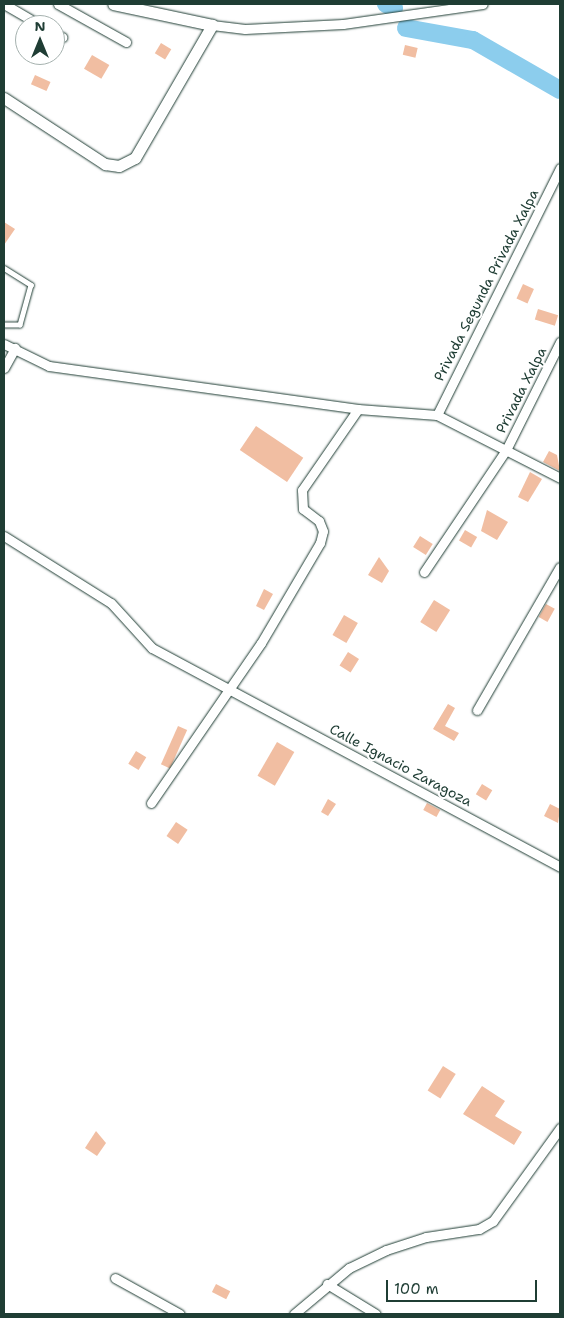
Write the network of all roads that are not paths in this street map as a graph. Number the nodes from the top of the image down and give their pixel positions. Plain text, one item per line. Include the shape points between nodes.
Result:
1 (4, 4) edge
2 (58, 4) edge
3 (113, 4) edge
4 (483, 4) edge
5 (23, 15) edge
6 (212, 25) junction
7 (126, 42) dead end
8 (4, 98) edge
9 (560, 168) edge
10 (4, 268) edge
11 (4, 325) edge
12 (560, 342) edge
13 (4, 344) edge
14 (15, 348) junction
15 (4, 368) edge
16 (358, 409) junction
17 (437, 415) junction
18 (506, 450) junction
19 (560, 478) edge
20 (4, 536) edge
21 (560, 567) edge
22 (424, 572) dead end
23 (228, 687) junction
24 (477, 710) dead end
25 (150, 802) dead end
26 (560, 867) edge
27 (560, 1128) edge
28 (115, 1278) dead end
29 (328, 1284) junction
30 (180, 1314) edge
31 (294, 1314) edge
32 (376, 1314) edge

1 - 5 street
2 - 7 street
3 - 6 street
4 - 6 street via 343,24 245,29
6 - 8 street via 143,147 119,166 105,164
9 - 17 street, Privada Segunda Privada Xalpa
10 - 11 lane via 31,286 20,325
12 - 18 street, Privada Xalpa
13 - 14 street
14 - 15 street
14 - 16 street via 49,366
16 - 17 street
16 - 23 street via 302,490 303,509 319,521 323,532 320,543 261,643
17 - 18 street
18 - 19 street
18 - 22 street, Privada Xalpa
20 - 23 street, Calle Ignacio Zaragoza via 111,603 152,648
21 - 24 street
23 - 25 street
23 - 26 street, Calle Ignacio Zaragoza
27 - 29 street via 493,1221 479,1229 434,1236 386,1250
28 - 30 street
29 - 31 street
29 - 32 street

